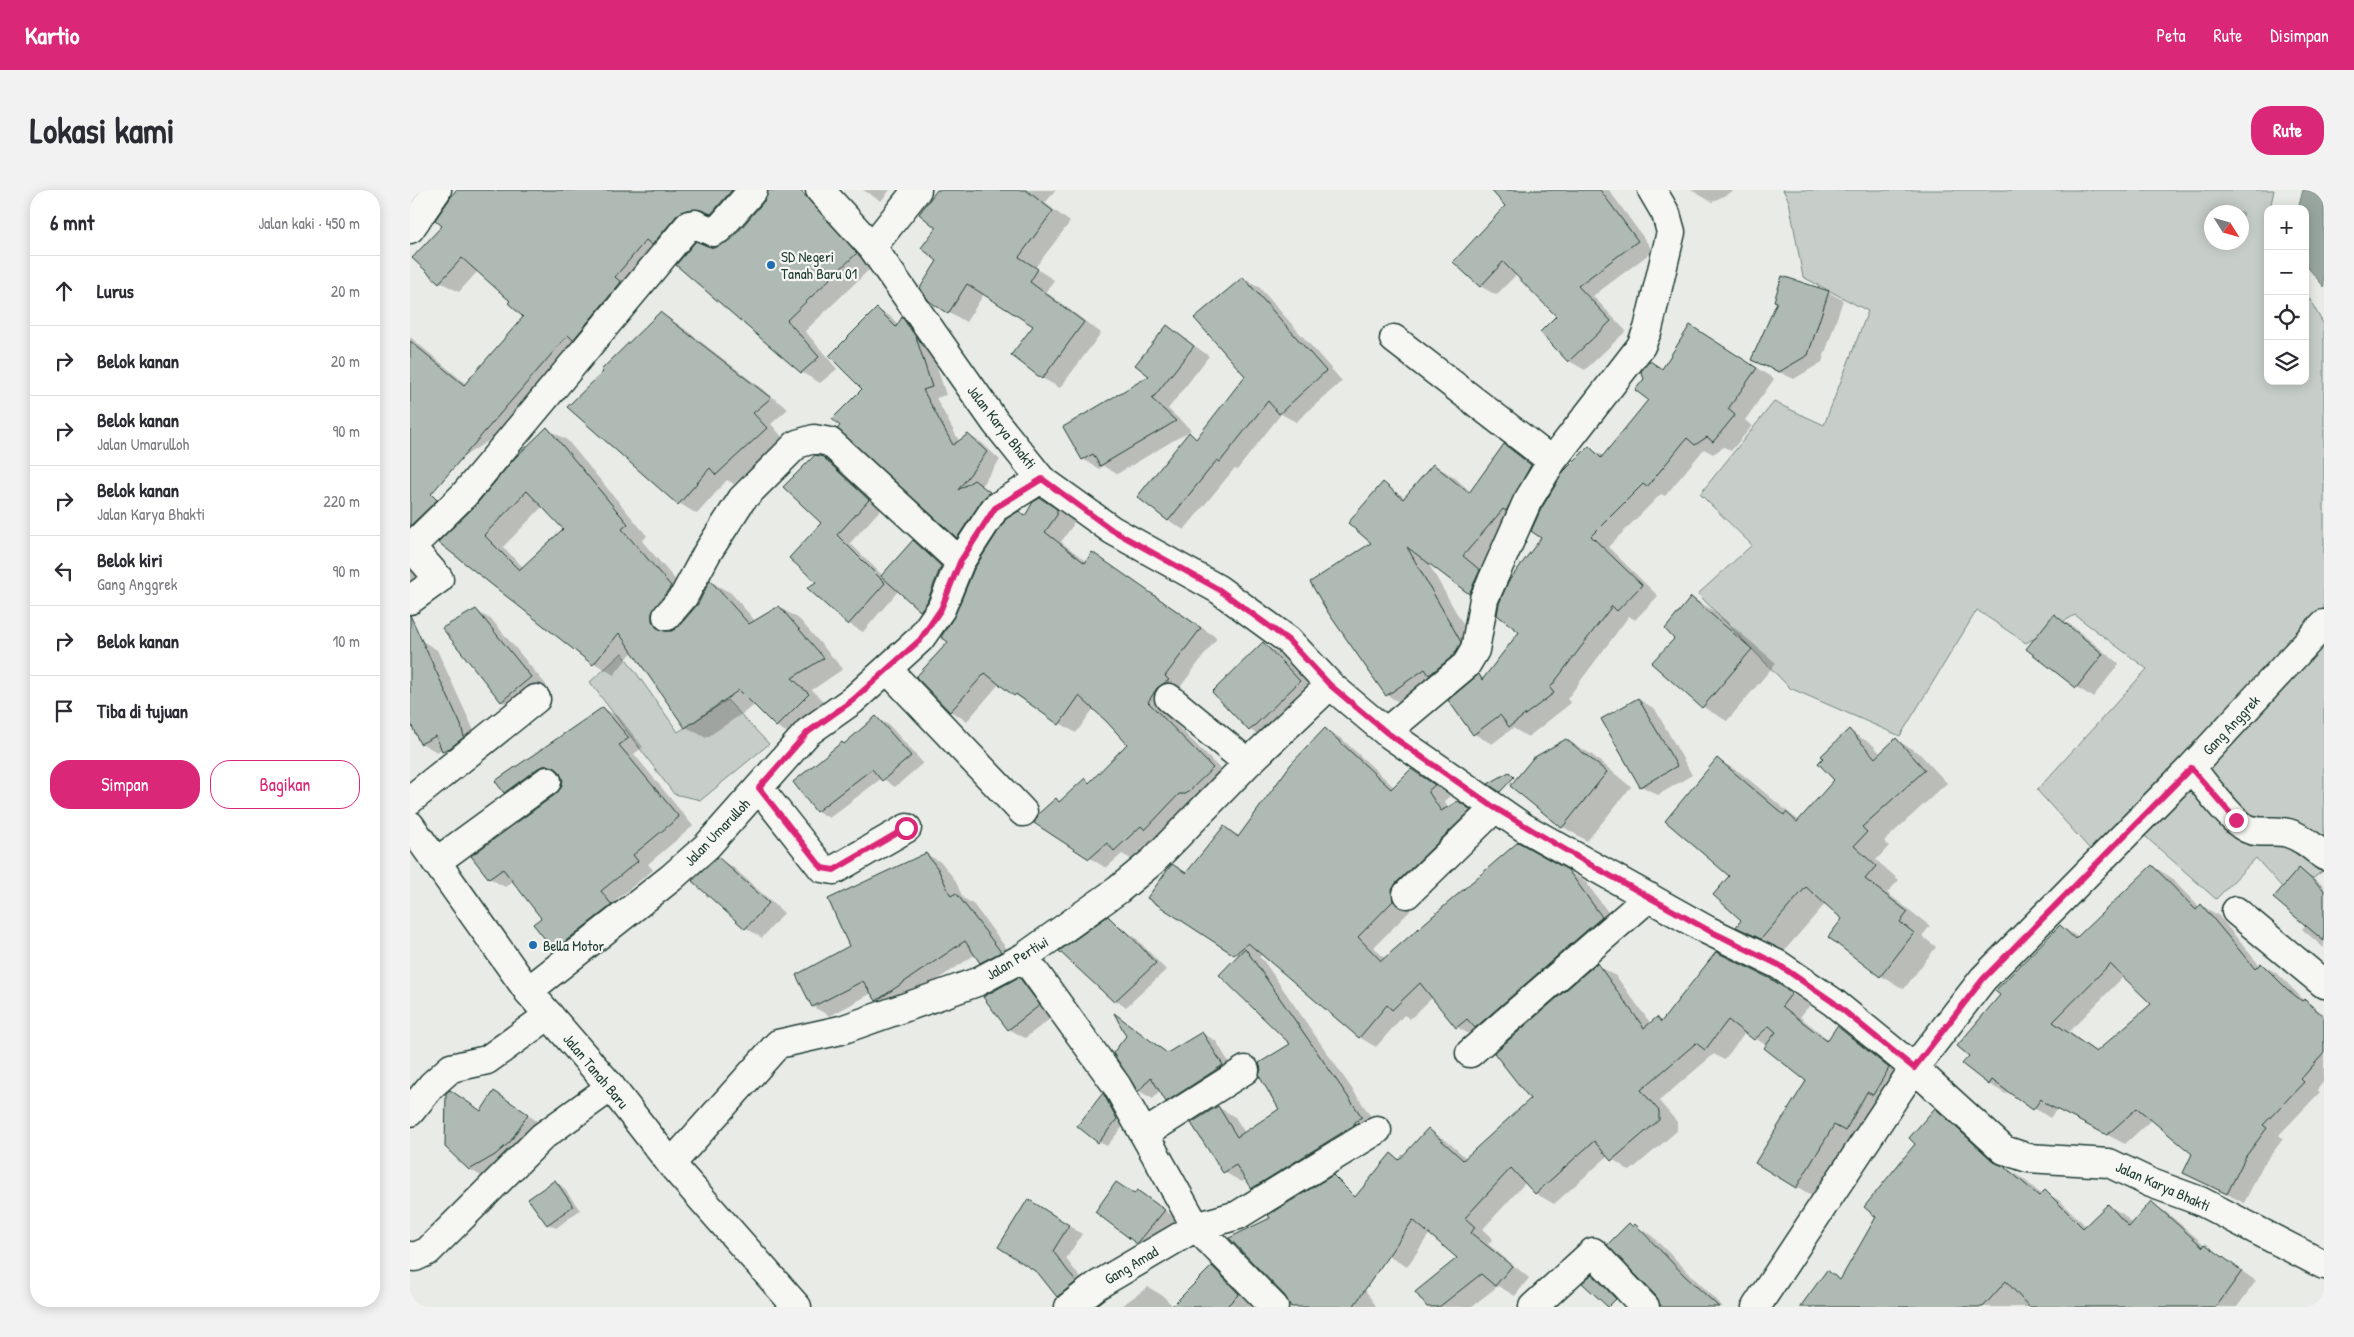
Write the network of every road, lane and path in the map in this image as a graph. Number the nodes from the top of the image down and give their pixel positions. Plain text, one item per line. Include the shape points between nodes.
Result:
1 (437, 190) edge
2 (753, 190) edge
3 (820, 190) edge
4 (917, 190) edge
5 (1652, 190) edge
6 (410, 229) edge
7 (872, 247) junction
8 (1394, 339) dead end
9 (1552, 461) junction
10 (1042, 479) junction
11 (960, 562) junction
12 (410, 600) edge
13 (667, 616) dead end
14 (2324, 624) edge
15 (888, 670) junction
16 (1330, 685) junction
17 (1169, 698) dead end
18 (536, 700) dead end
19 (1386, 732) junction
20 (1248, 763) junction
21 (2191, 768) junction
22 (547, 781) dead end
23 (759, 788) junction
24 (410, 800) edge
25 (1495, 808) junction
26 (1023, 812) dead end
27 (410, 825) edge
28 (906, 828) dead end
29 (2324, 856) edge
30 (436, 862) junction
31 (1407, 894) dead end
32 (1649, 898) junction
33 (2236, 911) dead end
34 (1024, 957) junction
35 (2324, 984) edge
36 (528, 991) junction
37 (541, 1021) junction
38 (1470, 1053) dead end
39 (1914, 1068) junction
40 (1245, 1070) dead end
41 (600, 1095) junction
42 (410, 1112) edge
43 (1377, 1130) dead end
44 (1144, 1134) junction
45 (671, 1164) junction
46 (1196, 1227) junction
47 (410, 1256) edge
48 (2324, 1266) edge
49 (797, 1307) edge
50 (1069, 1307) edge
51 (1274, 1307) edge
52 (1533, 1307) edge
53 (1645, 1307) edge
54 (1756, 1307) edge

1 - 6 street
2 - 12 street via 719,229 713,232 690,225 464,496 411,547 439,579
3 - 7 street, Jalan Karya Bhakti
4 - 7 street
5 - 9 street via 1666,214 1671,232 1648,329 1641,346
7 - 10 street, Jalan Karya Bhakti via 991,416
8 - 9 street
9 - 19 street via 1527,502 1484,599 1475,650 1466,665
10 - 11 street, Jalan Umarulloh via 995,508
10 - 16 street, Jalan Karya Bhakti via 1112,530 1218,589 1288,640
11 - 13 street via 830,442 814,439 797,444 742,499 706,554 684,596
11 - 15 street, Jalan Umarulloh via 941,609 920,640
14 - 21 street, Gang Anggrek
15 - 23 street, Jalan Umarulloh via 808,732
15 - 26 street
16 - 19 street, Jalan Karya Bhakti
16 - 20 street, Jalan Pertiwi
17 - 20 street
18 - 24 street
19 - 25 street, Jalan Karya Bhakti
20 - 34 street, Jalan Pertiwi via 1153,861
21 - 29 street via 2245,828 2287,832
21 - 39 street, Gang Anggrek via 1983,979
22 - 30 street
23 - 28 street via 822,868 834,870
23 - 36 street, Jalan Umarulloh via 707,846 671,878
25 - 31 street
25 - 32 street, Jalan Karya Bhakti
27 - 30 street, Jalan Tanah Baru
30 - 36 street, Jalan Tanah Baru
32 - 38 street
32 - 39 street, Jalan Karya Bhakti via 1779,965 1833,1002
33 - 35 street
34 - 44 street via 1117,1086
34 - 45 street, Jalan Pertiwi via 977,982 924,1002 841,1030 778,1044
36 - 37 street, Jalan Tanah Baru
37 - 41 street, Jalan Tanah Baru
37 - 42 street via 487,1060 451,1068
39 - 48 street, Jalan Karya Bhakti via 2004,1150 2028,1158 2109,1163 2200,1201
39 - 54 street, Gang Anggrek
40 - 44 street
41 - 45 street, Jalan Tanah Baru
41 - 47 street via 543,1136 428,1251
43 - 46 street, Gang Amad via 1238,1215
44 - 46 street
45 - 49 street, Jalan Tanah Baru
46 - 50 street, Gang Amad via 1096,1286
46 - 51 street
52 - 53 street via 1593,1252

